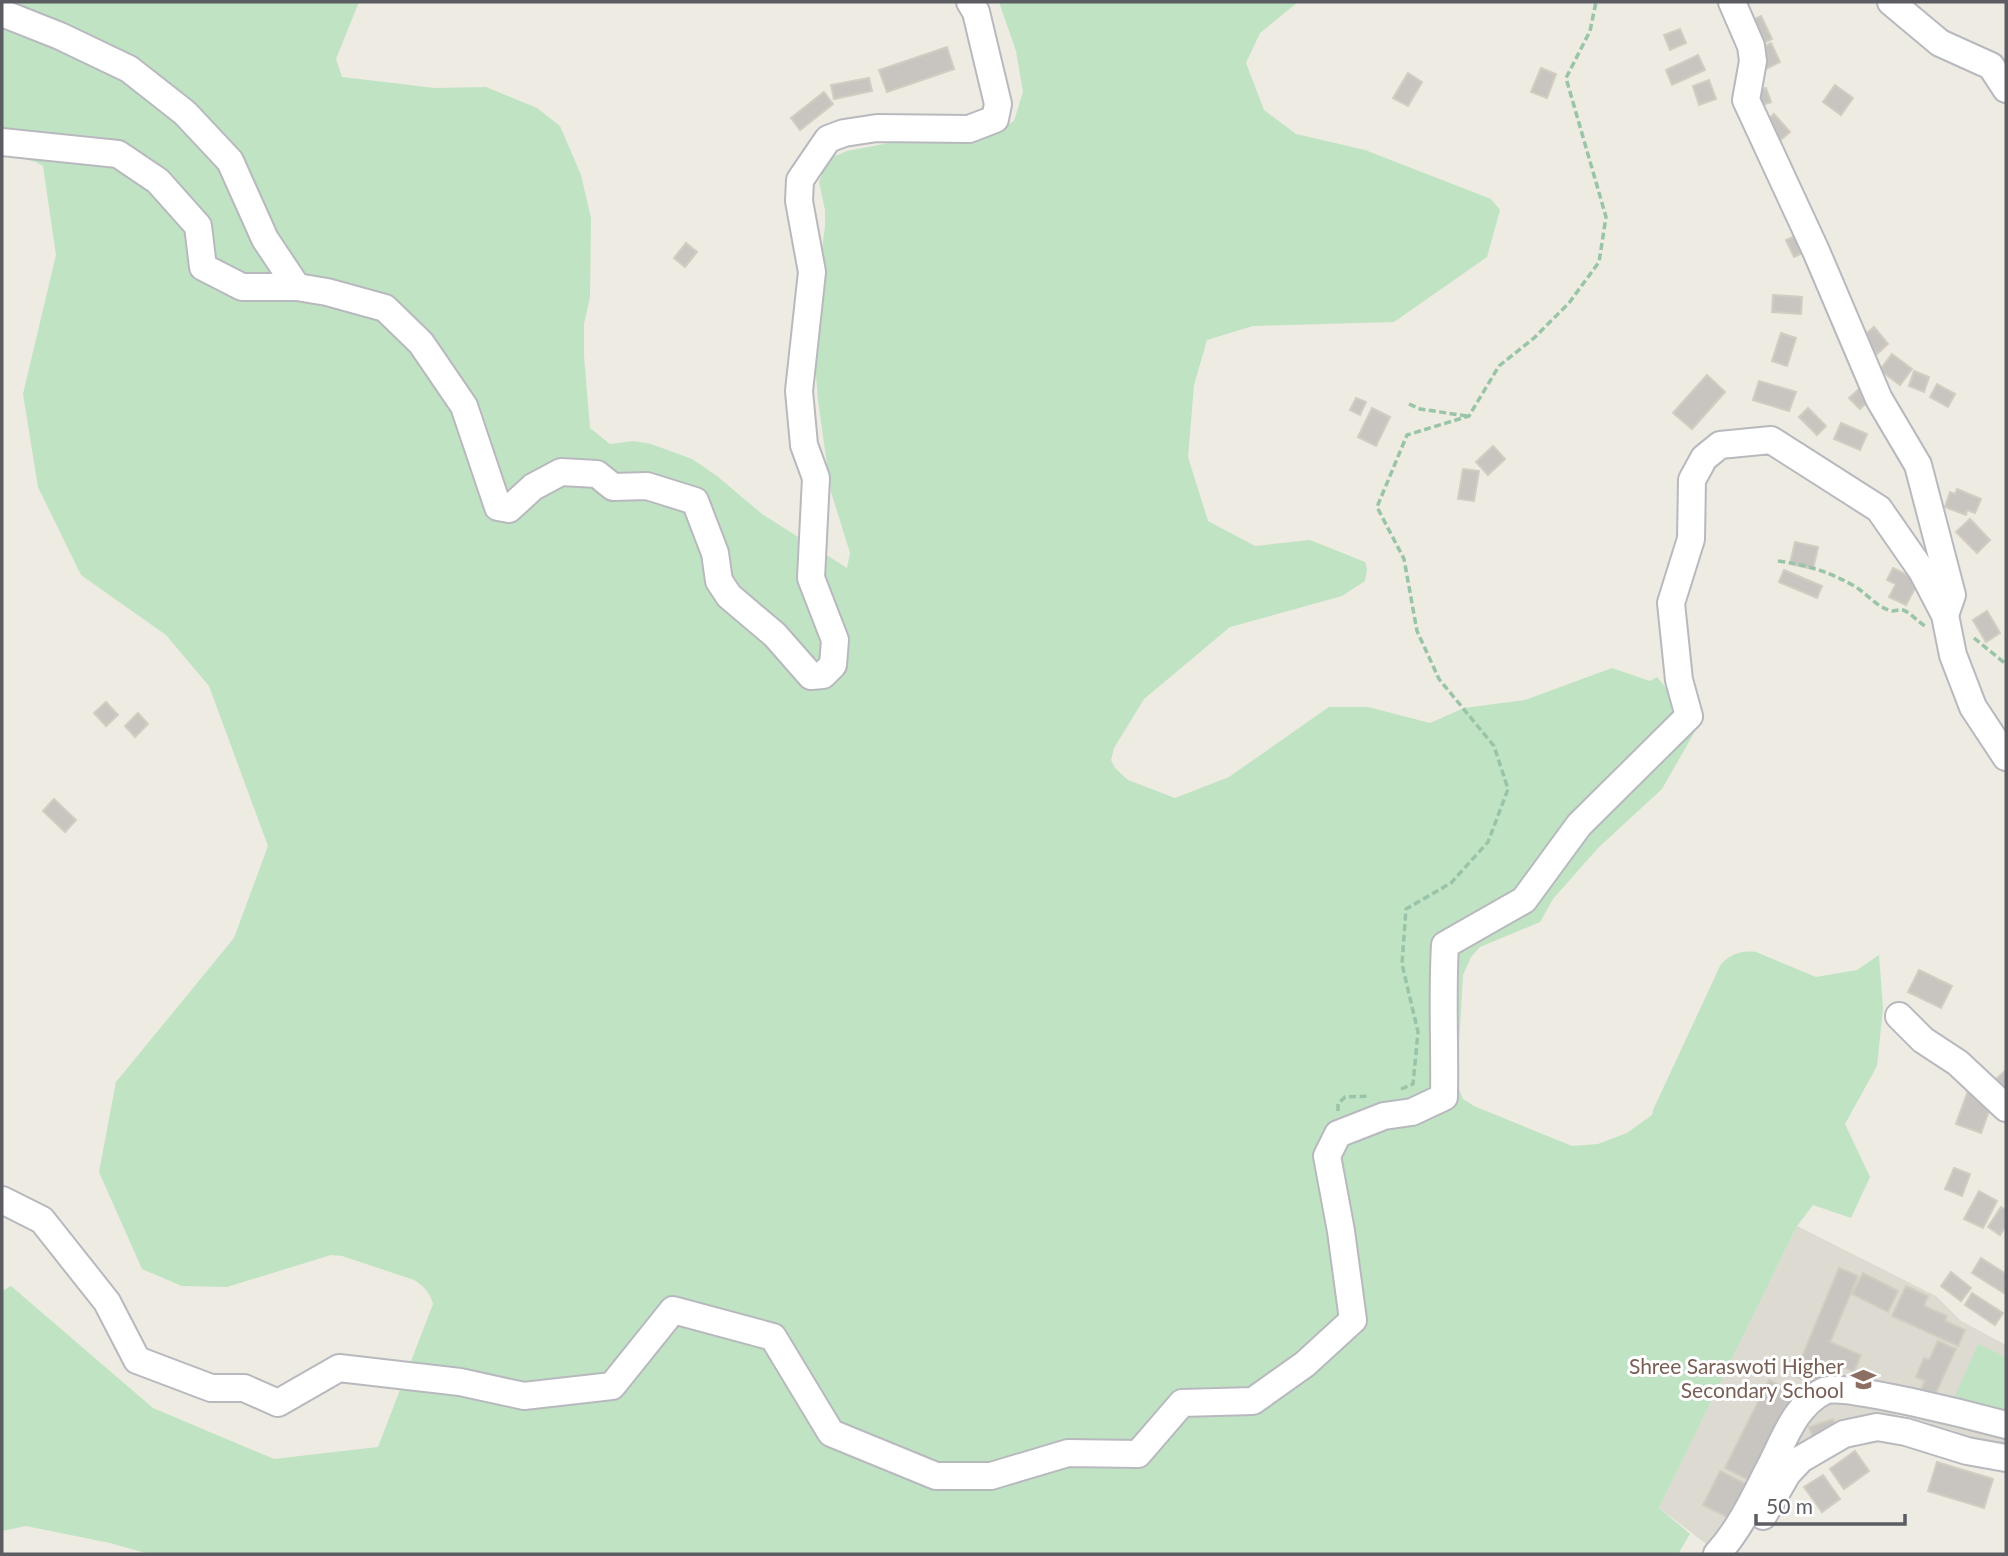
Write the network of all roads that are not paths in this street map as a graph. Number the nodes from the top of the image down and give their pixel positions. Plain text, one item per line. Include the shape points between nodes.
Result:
1 (970, 2) edge
2 (1732, 2) edge
3 (1891, 2) edge
4 (2, 13) edge
5 (2006, 89) edge
6 (2, 142) edge
7 (297, 287) junction
8 (1938, 622) junction
9 (2006, 757) edge
10 (1899, 1016) dead end
11 (2006, 1108) edge
12 (2, 1200) edge
13 (2006, 1426) edge
14 (2006, 1458) edge
15 (1717, 1554) edge
16 (1741, 1554) edge

1 - 7 street via 998,104 995,119 969,129 877,128 844,133 828,139 800,180 799,201 812,272 799,391 804,445 816,478 811,578 835,640 833,664 823,675 811,676 775,635 729,596 719,581 715,553 695,501 647,486 613,487 597,474 561,472 533,487 509,509 498,507 464,405 421,343 385,309
2 - 8 street via 1751,46 1746,100 1879,399 1917,465 1952,595
3 - 5 street via 1940,43 1991,66
4 - 7 street via 129,69 185,113 230,161 265,239
6 - 7 street via 118,154 158,181 198,226 203,267 242,287
8 - 9 street via 1973,707
8 - 12 street via 1922,571 1879,509 1772,440 1720,445 1704,458 1692,480 1691,539 1671,603 1679,680 1689,716 1580,825 1524,900 1445,945 1444,1097 1412,1112 1384,1116 1338,1134 1327,1156 1353,1320 1305,1364 1253,1401 1182,1403 1138,1454 1068,1452 991,1476 936,1476 831,1433 773,1336 673,1310 612,1386 524,1396 460,1382 339,1368 278,1404 244,1388 211,1388 136,1360 107,1303 42,1220
10 - 11 street via 1923,1040 1958,1062
13 - 15 street via 1858,1391 1826,1389 1806,1402 1732,1537
14 - 16 street via 1877,1427 1844,1434 1801,1459 1787,1474

